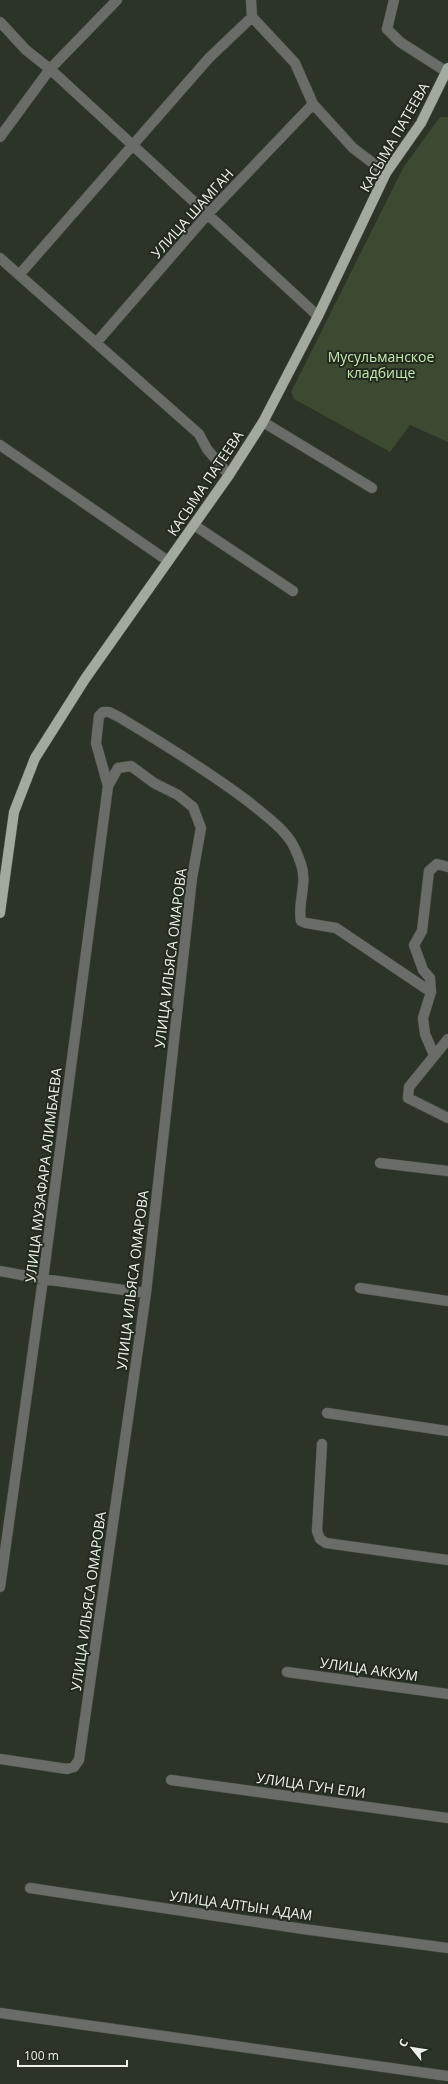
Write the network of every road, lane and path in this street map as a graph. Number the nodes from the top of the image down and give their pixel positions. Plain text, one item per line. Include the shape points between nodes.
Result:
1 (117, 0) edge
2 (251, 0) edge
3 (394, 0) edge
4 (252, 17) junction
5 (0, 22) edge
6 (50, 69) junction
7 (447, 70) edge
8 (313, 104) junction
9 (0, 137) edge
10 (132, 145) junction
11 (386, 173) junction
12 (207, 215) junction
13 (0, 258) edge
14 (18, 275) junction
15 (318, 316) junction
16 (96, 343) junction
17 (264, 422) junction
18 (0, 444) edge
19 (229, 475) junction
20 (372, 488) dead end
21 (194, 525) junction
22 (168, 561) junction
23 (293, 591) dead end
24 (118, 768) joint
25 (108, 786) junction
26 (448, 867) edge
27 (0, 913) edge
28 (431, 992) junction
29 (448, 1039) edge
30 (434, 1055) junction
31 (448, 1118) edge
32 (380, 1163) dead end
33 (448, 1171) edge
34 (0, 1271) edge
35 (43, 1279) junction
36 (360, 1288) dead end
37 (146, 1293) junction
38 (448, 1300) edge
39 (327, 1413) dead end
40 (448, 1431) edge
41 (322, 1444) dead end
42 (448, 1560) edge
43 (0, 1587) edge
44 (287, 1672) dead end
45 (448, 1694) edge
46 (0, 1759) edge
47 (171, 1780) dead end
48 (448, 1818) edge
49 (30, 1888) dead end
50 (448, 1948) edge
51 (0, 2013) edge
52 (448, 2076) edge

1 - 6 street
2 - 4 street
3 - 7 street via 387,29 400,42
4 - 8 street via 295,63
4 - 10 street via 209,58
5 - 6 street via 26,50
6 - 9 street
6 - 10 street
7 - 11 main road, КАСЫМА ПАТЕЕВА via 421,123
8 - 11 street via 353,148
8 - 12 street, УЛИЦА ШАМГАН
10 - 12 street
10 - 14 street
11 - 15 main road, КАСЫМА ПАТЕЕВА
12 - 15 street
12 - 16 street, УЛИЦА ШАМГАН
13 - 14 street
14 - 16 street
15 - 17 main road, КАСЫМА ПАТЕЕВА
16 - 19 street via 199,434 207,449
17 - 19 main road, КАСЫМА ПАТЕЕВА
17 - 20 street
18 - 22 street
19 - 21 main road, КАСЫМА ПАТЕЕВА
21 - 22 main road, КАСЫМА ПАТЕЕВА
21 - 23 street
22 - 27 main road, КАСЫМА ПАТЕЕВА via 85,680 35,758 14,812
24 - 25 street, УЛИЦА МУЗАФАРА АЛИМБАЕВА
24 - 37 street, УЛИЦА ИЛЬЯСА ОМАРОВА via 131,766 154,783 178,795 193,807 201,828 192,878
25 - 28 street via 96,743 99,716 103,712 119,717 186,758 275,823 288,837 302,864 302,921 336,928
25 - 35 street, УЛИЦА МУЗАФАРА АЛИМБАЕВА
26 - 28 street via 437,864 429,871 422,931 414,945 423,970 430,978
28 - 30 street via 423,1018 425,1034
29 - 30 street
30 - 31 street via 409,1087 408,1098
32 - 33 street
34 - 35 street
35 - 37 street
35 - 43 street, УЛИЦА МУЗАФАРА АЛИМБАЕВА
36 - 38 street
37 - 46 street, УЛИЦА ИЛЬЯСА ОМАРОВА via 79,1760 74,1767 67,1769
39 - 40 street
41 - 42 street via 317,1531 320,1538 326,1543
44 - 45 street, УЛИЦА АККУМ
47 - 48 street, УЛИЦА ГУН ЕЛИ
49 - 50 street, УЛИЦА АЛТЫН АДАМ
51 - 52 street

